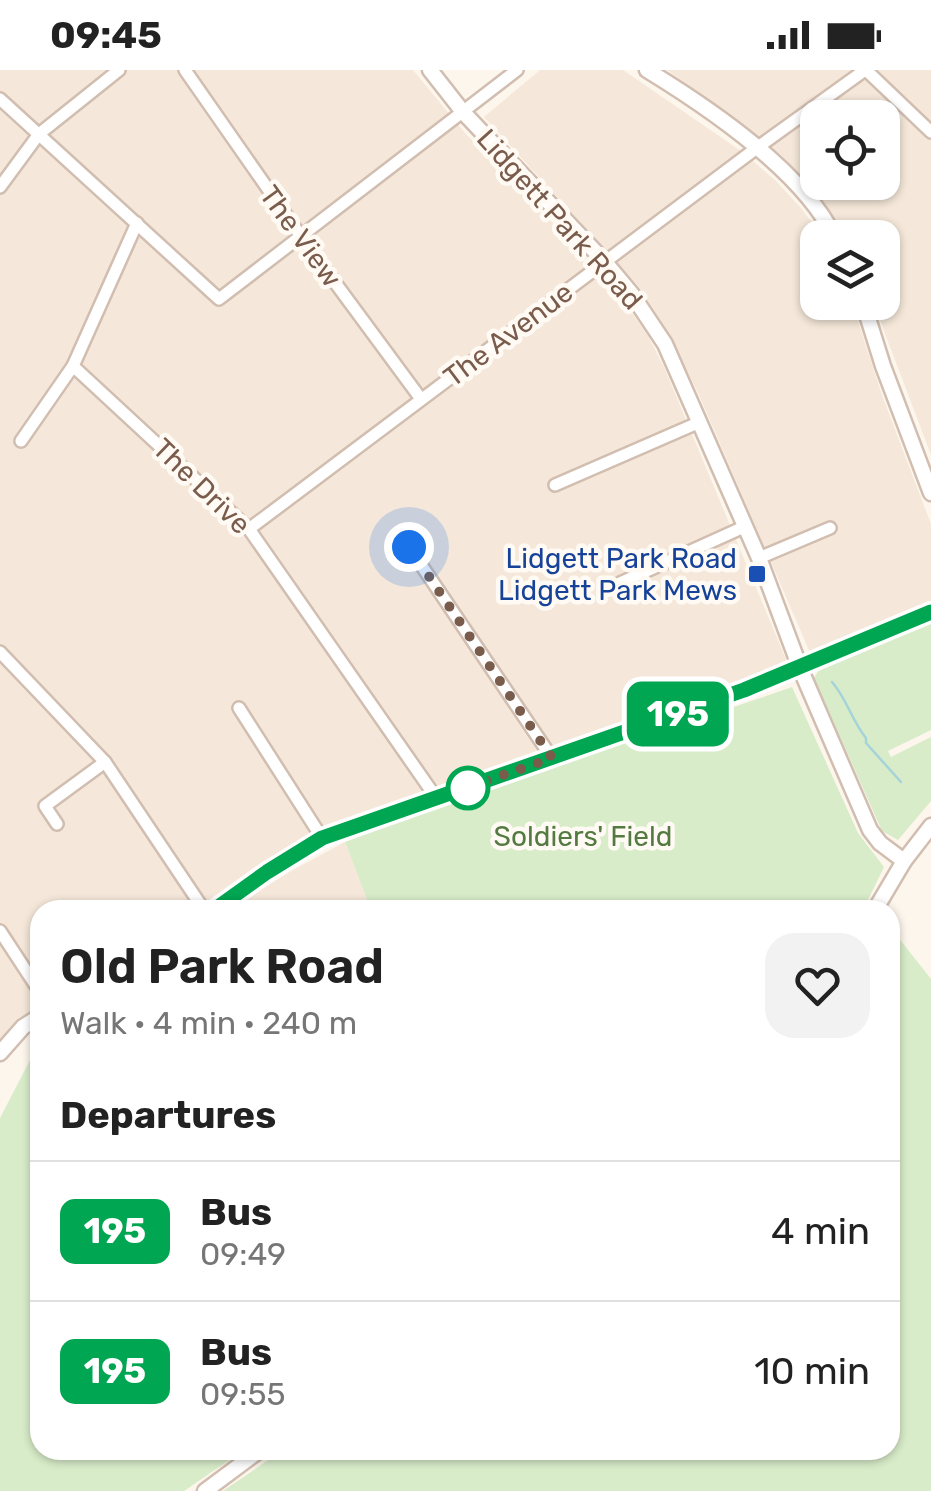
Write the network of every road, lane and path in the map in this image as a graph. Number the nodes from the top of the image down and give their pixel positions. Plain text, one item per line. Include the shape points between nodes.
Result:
1 (119, 70) edge
2 (185, 70) edge
3 (430, 70) edge
4 (516, 70) edge
5 (647, 70) edge
6 (866, 70) edge
7 (0, 99) edge
8 (463, 112) junction
9 (931, 132) edge
10 (39, 134) junction
11 (758, 147) junction
12 (0, 187) edge
13 (823, 220) edge
14 (136, 223) junction
15 (300, 235) junction
16 (604, 262) junction
17 (869, 320) edge
18 (72, 366) junction
19 (421, 400) junction
20 (700, 422) junction
21 (21, 441) dead end
22 (555, 484) dead end
23 (931, 493) edge
24 (746, 526) junction
25 (830, 528) dead end
26 (249, 529) junction
27 (409, 547) dead end
28 (760, 558) junction
29 (620, 583) dead end
30 (931, 612) edge
31 (0, 652) edge
32 (800, 668) junction
33 (238, 708) dead end
34 (552, 758) junction
35 (105, 762) junction
36 (438, 799) junction
37 (56, 824) dead end
38 (931, 826) edge
39 (322, 838) junction
40 (904, 861) junction
41 (197, 900) edge
42 (228, 900) edge
43 (882, 900) edge
44 (0, 931) edge
45 (30, 977) edge
46 (30, 1023) edge
47 (0, 1053) edge
48 (247, 1460) edge
49 (205, 1491) edge

1 - 10 street
2 - 15 street, The View
3 - 8 street, Lidgett Park Road
4 - 8 street
5 - 11 street
6 - 9 street
6 - 11 street, The Avenue
7 - 10 street
8 - 15 street
8 - 16 street, Lidgett Park Road
10 - 12 street
10 - 14 street
11 - 13 street
11 - 16 street, The Avenue
14 - 15 street via 219,299
14 - 18 street
15 - 19 street, The View
16 - 19 street, The Avenue
16 - 20 street, Lidgett Park Road via 659,334
17 - 23 street
18 - 21 street
18 - 26 street, The Drive
19 - 26 street, The Avenue
20 - 22 street
20 - 24 street, Lidgett Park Road
24 - 28 street, Lidgett Park Road
24 - 29 street
25 - 28 street
26 - 36 street, The Drive
27 - 34 street
28 - 32 street, Lidgett Park Road
30 - 32 street
31 - 35 street
32 - 34 street
32 - 40 street, Lidgett Park Road via 870,830
33 - 39 street
34 - 36 street
35 - 37 street via 44,806
35 - 41 street
36 - 39 street
38 - 40 street
39 - 42 street
40 - 43 street
44 - 45 street
46 - 47 street
48 - 49 street

